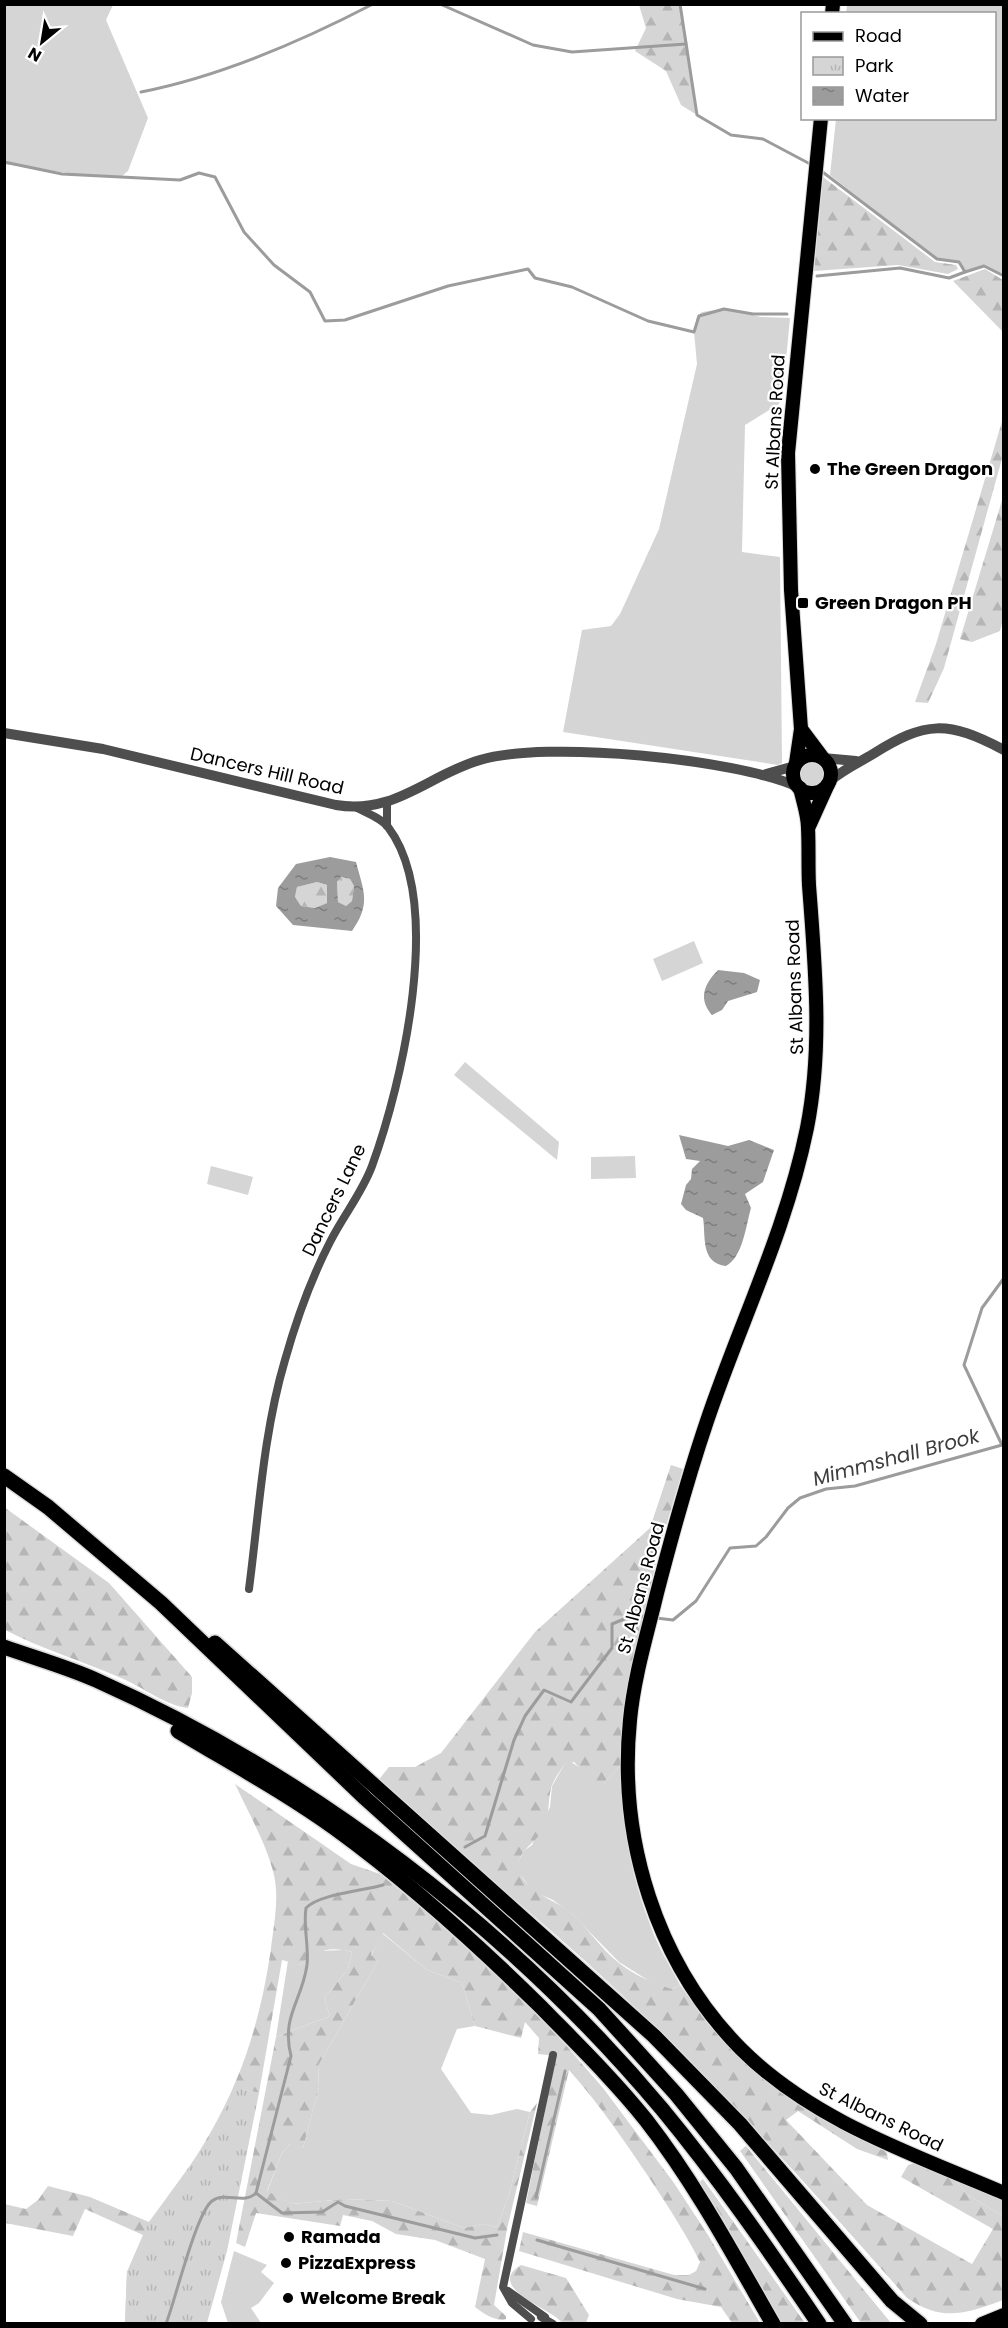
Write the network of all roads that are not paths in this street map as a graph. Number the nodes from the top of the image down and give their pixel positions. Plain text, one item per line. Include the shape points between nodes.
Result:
1 (821, 120) edge
2 (801, 729) junction
3 (4, 733) edge
4 (1004, 750) edge
5 (822, 758) junction
6 (856, 761) junction
7 (795, 765) junction
8 (766, 774) junction
9 (829, 783) junction
10 (799, 788) junction
11 (387, 802) junction
12 (357, 807) junction
13 (387, 826) junction
14 (809, 826) junction
15 (4, 1476) edge
16 (249, 1589) dead end
17 (161, 1603) junction
18 (4, 1647) edge
19 (76, 1674) junction
20 (552, 2055) dead end
21 (1004, 2193) edge
22 (503, 2287) junction
23 (1004, 2315) edge
24 (545, 2317) junction
25 (530, 2321) edge
26 (553, 2324) edge
27 (773, 2324) edge
28 (819, 2324) edge
29 (845, 2324) edge
30 (920, 2324) edge
31 (982, 2324) edge

1 - 2 main road, St Albans Road via 788,453 791,590
2 - 5 main road
2 - 7 main road, St Albans Road
3 - 12 street, Dancers Hill Road via 103,749
4 - 6 street via 960,732 924,729 894,739
5 - 6 street
5 - 7 main road via 810,755
5 - 9 main road via 830,766
6 - 9 street
7 - 8 street, Dancers Hill Road
7 - 10 main road via 793,777
8 - 10 street, Dancers Hill Road
8 - 11 street, Dancers Hill Road via 614,753 507,754 466,765
9 - 10 main road via 815,793
9 - 14 main road, St Albans Road
10 - 14 main road, St Albans Road
11 - 12 street, Dancers Hill Road
11 - 13 street, Dancers Lane
12 - 13 street
13 - 16 street, Dancers Lane via 398,845 413,890 415,941 407,1042 371,1169 330,1241 285,1361 267,1446
14 - 21 main road, St Albans Road via 807,857 818,1034 807,1128 775,1246 707,1420 647,1628 630,1716 627,1775 631,1818 652,1908 672,1954 702,2002 741,2049 804,2099 854,2127
15 - 17 highway
17 - 29 highway via 365,1798 599,2009 736,2168
17 - 30 highway via 211,1639 654,2036 747,2132 901,2311
18 - 19 highway
19 - 27 highway via 90,1686 181,1732 335,1828 407,1884 497,1964 590,2055 646,2120 712,2217
19 - 28 highway via 94,1679 207,1735 264,1769 390,1853 517,1958 585,2024 660,2107 748,2219
20 - 22 street
22 - 24 street
22 - 25 street
23 - 31 main road
24 - 25 street
24 - 26 street

